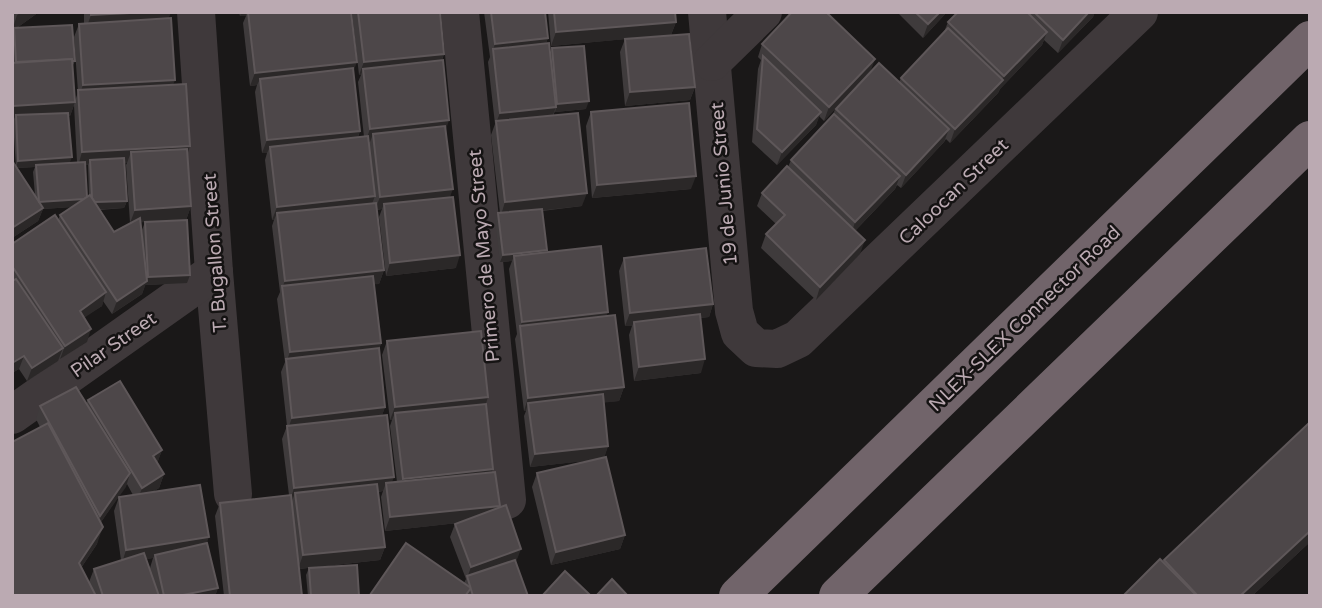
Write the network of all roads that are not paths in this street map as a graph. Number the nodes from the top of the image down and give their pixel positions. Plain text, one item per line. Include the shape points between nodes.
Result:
1 (197, 12) edge
2 (460, 12) edge
3 (707, 12) edge
4 (763, 12) edge
5 (1139, 12) edge
6 (1310, 40) edge
7 (712, 62) junction
8 (1310, 140) edge
9 (214, 272) junction
10 (756, 348) joint
11 (12, 415) edge
12 (233, 494) dead end
13 (507, 500) dead end
14 (738, 596) edge
15 (838, 596) edge

1 - 9 street, T. Bugallon Street
2 - 13 street, Primero de Mayo Street
3 - 7 street, 19 de Junio Street
4 - 7 street
5 - 10 street, Caloocan Street via 798,339 777,349
6 - 14 highway, NLEX-SLEX Connector Road
7 - 10 street, 19 de Junio Street via 734,311 740,333
8 - 15 highway
9 - 11 street, Pilar Street
9 - 12 street, T. Bugallon Street

